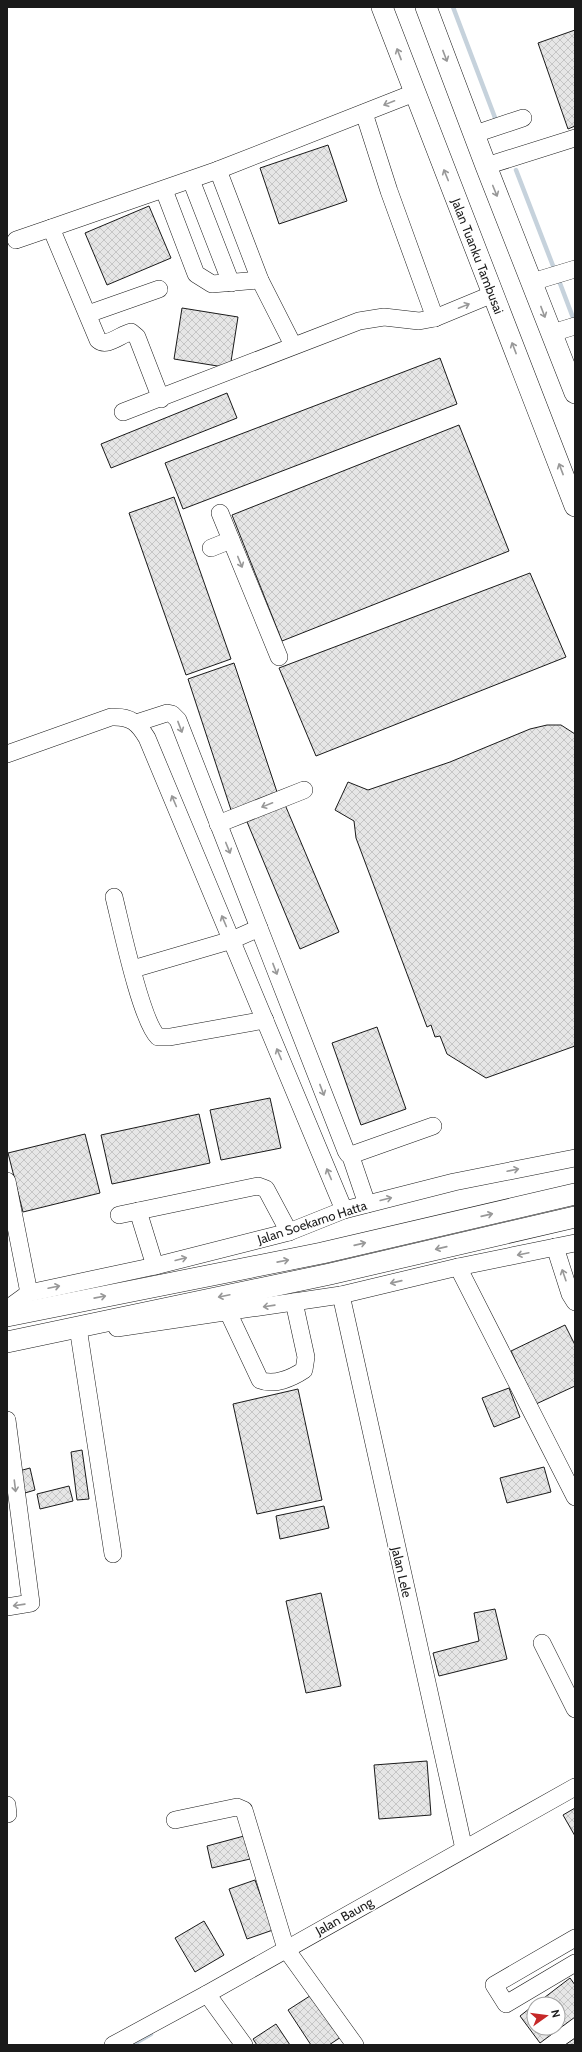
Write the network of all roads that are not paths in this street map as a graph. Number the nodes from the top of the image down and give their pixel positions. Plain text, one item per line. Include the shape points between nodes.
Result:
1 (382, 7) edge
2 (426, 7) edge
3 (414, 93) junction
4 (364, 113) junction
5 (523, 118) dead end
6 (474, 134) junction
7 (575, 138) edge
8 (486, 166) junction
9 (218, 170) junction
10 (191, 180) junction
11 (164, 190) junction
12 (51, 228) junction
13 (16, 240) dead end
14 (575, 269) edge
15 (260, 280) junction
16 (231, 282) junction
17 (532, 282) junction
18 (159, 289) dead end
19 (493, 294) junction
20 (88, 314) junction
21 (434, 318) junction
22 (575, 326) edge
23 (552, 333) junction
24 (294, 345) junction
25 (575, 394) edge
26 (161, 399) junction
27 (123, 412) dead end
28 (575, 506) edge
29 (220, 513) dead end
30 (231, 540) junction
31 (211, 548) dead end
32 (279, 657) dead end
33 (136, 723) junction
34 (7, 754) edge
35 (304, 790) dead end
36 (218, 824) junction
37 (114, 898) dead end
38 (259, 928) junction
39 (232, 940) junction
40 (133, 969) junction
41 (265, 1020) junction
42 (433, 1126) dead end
43 (350, 1154) junction
44 (575, 1158) edge
45 (7, 1181) edge
46 (575, 1194) edge
47 (367, 1204) junction
48 (344, 1210) junction
49 (138, 1211) junction
50 (118, 1215) dead end
51 (575, 1217) edge
52 (289, 1232) junction
53 (575, 1243) edge
54 (555, 1247) junction
55 (155, 1266) junction
56 (458, 1267) junction
57 (30, 1293) junction
58 (341, 1295) junction
59 (294, 1302) junction
60 (575, 1302) edge
61 (7, 1309) edge
62 (228, 1312) junction
63 (7, 1316) edge
64 (79, 1334) junction
65 (7, 1343) edge
66 (7, 1420) edge
67 (575, 1497) edge
68 (113, 1554) dead end
69 (7, 1607) edge
70 (542, 1643) dead end
71 (575, 1709) edge
72 (575, 1787) edge
73 (176, 1820) dead end
74 (464, 1849) junction
75 (575, 1938) edge
76 (286, 1948) junction
77 (575, 1963) edge
78 (208, 1994) junction
79 (112, 2045) edge
80 (244, 2045) edge
81 (355, 2045) edge

3 -> 1 main road, Jalan Tuanku Tambusai
2 -> 6 main road
3 -> 4 street
19 -> 3 main road, Jalan Tuanku Tambusai
4 - 9 street
4 - 21 street
5 - 6 street
6 - 8 main road
7 - 8 street
8 -> 17 main road
9 - 10 street
9 - 15 street
10 - 11 street
10 - 16 street
11 - 12 street
11 - 16 street via 196,274 212,284
12 - 13 street
12 - 20 street
14 - 17 street
15 - 16 street
15 - 24 street
17 -> 23 main road
18 - 20 street
21 -> 19 street
28 -> 19 main road, Jalan Tuanku Tambusai
20 - 26 street via 101,342 107,343 131,332 137,336
21 - 24 street via 419,321 384,317 359,321
22 - 23 street
23 - 25 main road
24 - 26 street
26 - 27 street
29 - 30 street
30 - 31 street
30 -> 32 street
33 - 34 street via 130,718 111,717
33 -> 36 street via 167,714 175,716
39 -> 33 street via 147,738
35 -> 36 street
36 -> 38 street
37 - 40 street
38 - 39 street
38 -> 43 street via 346,1151
39 - 40 street
39 - 41 street
40 - 41 street via 150,1026 158,1037
48 -> 41 street
42 - 43 street
43 - 47 street
47 -> 44 street, Jalan Soekarno Hatta via 454,1182
45 - 57 street
63 -> 46 main road, Jalan Soekarno Hatta via 322,1253
47 - 48 street, Jalan Soekarno Hatta
48 - 52 street, Jalan Soekarno Hatta
49 - 50 street
49 - 52 street via 258,1186 268,1192
49 - 55 street
51 -> 65 main road via 330,1274
55 -> 52 street, Jalan Soekarno Hatta
53 - 54 street
54 -> 56 street
60 -> 54 street
57 -> 55 street, Jalan Soekarno Hatta
56 -> 58 street
56 - 67 street
57 - 61 street, Jalan Soekarno Hatta
58 - 59 street
58 - 74 street, Jalan Lele
59 -> 62 street
59 - 62 street via 306,1357 304,1370 296,1376 268,1384 260,1380
62 - 64 street
64 - 65 street
64 - 68 street
66 -> 69 street via 31,1603
70 - 71 street
72 - 74 street, Jalan Baung
73 - 76 street via 237,1807 244,1810
74 - 76 street, Jalan Baung
75 - 77 street via 494,1985 506,2004
76 - 78 street, Jalan Baung
76 - 81 street
78 - 79 street, Jalan Baung
78 - 80 street

